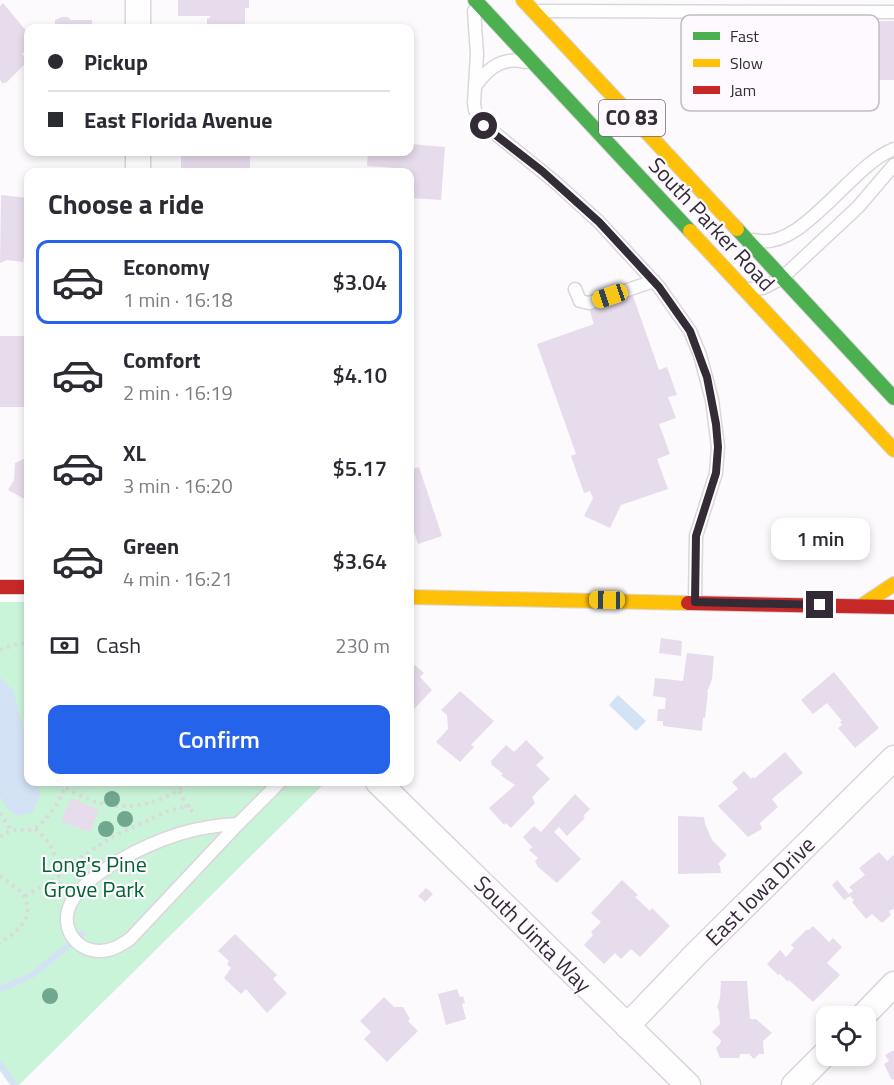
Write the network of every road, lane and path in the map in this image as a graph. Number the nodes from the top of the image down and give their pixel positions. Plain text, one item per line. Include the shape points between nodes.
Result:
1 (138, 0) edge
2 (474, 0) edge
3 (523, 0) edge
4 (533, 11) junction
5 (894, 12) edge
6 (138, 24) edge
7 (536, 66) junction
8 (476, 85) junction
9 (894, 149) edge
10 (894, 165) edge
11 (742, 235) junction
12 (782, 278) junction
13 (654, 281) junction
14 (742, 288) junction
15 (575, 289) dead end
16 (894, 398) edge
17 (894, 450) edge
18 (894, 584) edge
19 (24, 587) edge
20 (0, 588) edge
21 (414, 597) edge
22 (695, 602) junction
23 (861, 606) junction
24 (894, 607) edge
25 (24, 644) edge
26 (0, 650) edge
27 (894, 758) edge
28 (185, 786) edge
29 (276, 786) edge
30 (382, 786) edge
31 (66, 788) joint
32 (178, 791) junction
33 (195, 804) dead end
34 (186, 806) junction
35 (0, 813) edge
36 (238, 824) junction
37 (211, 826) junction
38 (35, 828) junction
39 (11, 830) junction
40 (0, 837) edge
41 (0, 876) edge
42 (58, 877) junction
43 (25, 896) junction
44 (0, 943) edge
45 (894, 984) edge
46 (873, 1006) edge
47 (627, 1026) junction
48 (816, 1063) edge
49 (688, 1085) edge
50 (795, 1085) edge

1 - 6 street
2 - 7 main road, South Parker Road / CO 83
2 - 8 lane
3 - 4 main road, South Parker Road / CO 83
4 - 5 lane
4 - 11 main road, South Parker Road / CO 83
7 - 8 lane via 516,61 496,64
7 - 14 main road, South Parker Road / CO 83
8 - 13 lane via 475,110 484,126 570,195
9 - 11 lane via 872,161 788,235 767,242
10 - 12 lane via 858,207
11 - 12 main road, South Parker Road / CO 83
12 - 14 lane via 763,288
12 - 16 main road, South Parker Road / CO 83
13 - 15 lane via 589,303 580,301
13 - 22 lane via 690,331 707,377 716,424 716,473 695,543
14 - 17 main road, South Parker Road / CO 83
18 - 23 main road
19 - 20 main road
21 - 22 main road
22 - 23 main road
23 - 24 main road
25 - 26 path
27 - 47 street, East Iowa Drive
28 - 32 path
29 - 36 lane
30 - 47 street, South Uinta Way
31 - 32 path via 96,802 128,805 155,802
31 - 38 path
32 - 34 path
33 - 34 path
34 - 37 path
34 - 42 path via 112,837 73,862
35 - 39 path
36 - 37 lane
36 - 37 lane via 130,939 101,951 85,949 75,941 66,916 82,888 151,845
38 - 39 path
38 - 42 path via 53,848
39 - 40 path
41 - 43 path
42 - 43 path
43 - 44 path via 26,919 22,927
45 - 46 street
47 - 49 street, South Uinta Way
48 - 50 street

